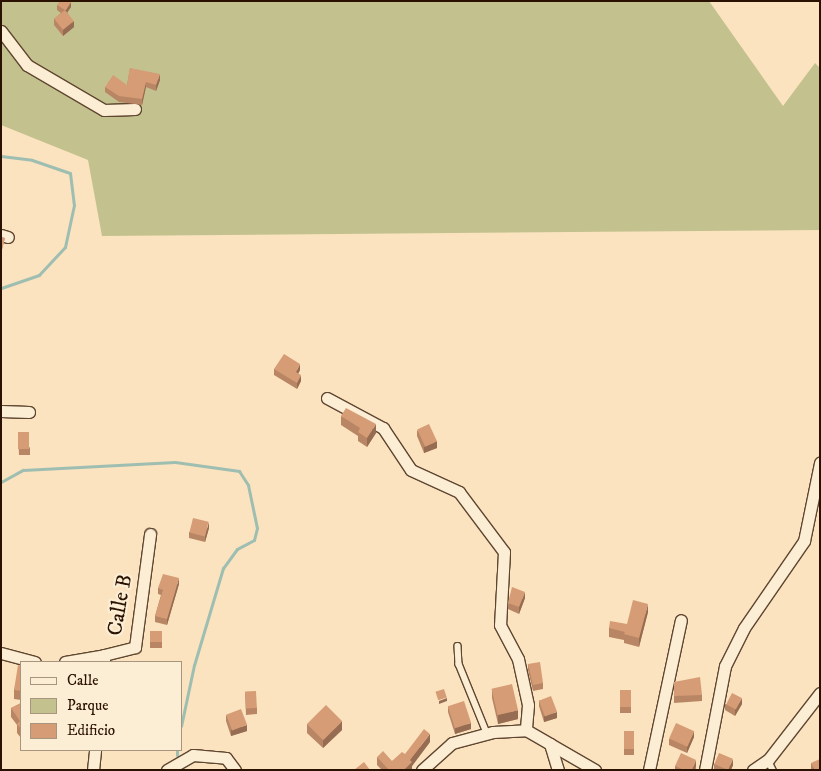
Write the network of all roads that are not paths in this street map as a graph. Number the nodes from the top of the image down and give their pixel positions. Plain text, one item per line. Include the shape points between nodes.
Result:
1 (1, 31) edge
2 (135, 109) dead end
3 (327, 398) dead end
4 (1, 411) edge
5 (29, 412) dead end
6 (820, 463) edge
7 (150, 534) dead end
8 (681, 620) dead end
9 (458, 646) dead end
10 (1, 653) edge
11 (104, 658) edge
12 (31, 661) edge
13 (75, 661) edge
14 (820, 693) edge
15 (526, 730) junction
16 (487, 734) junction
17 (550, 744) junction
18 (95, 751) edge
19 (770, 765) edge
20 (93, 770) edge
21 (167, 770) edge
22 (235, 770) edge
23 (422, 770) edge
24 (558, 770) edge
25 (595, 770) edge
26 (649, 770) edge
27 (705, 770) edge
28 (753, 770) edge

1 - 2 street via 27,65 96,106 104,110
3 - 15 street via 383,428 411,470 459,492 504,552 500,625 518,659 528,705
4 - 5 street
6 - 27 street via 804,541 744,628 725,666
7 - 11 street, Calle B via 135,647
8 - 26 street
9 - 16 lane via 459,664
10 - 12 street
11 - 13 street
14 - 19 street
15 - 16 street
15 - 17 street
16 - 23 street via 452,743
17 - 24 street
17 - 25 street
18 - 20 street
19 - 28 street
21 - 22 street via 193,755 226,758

